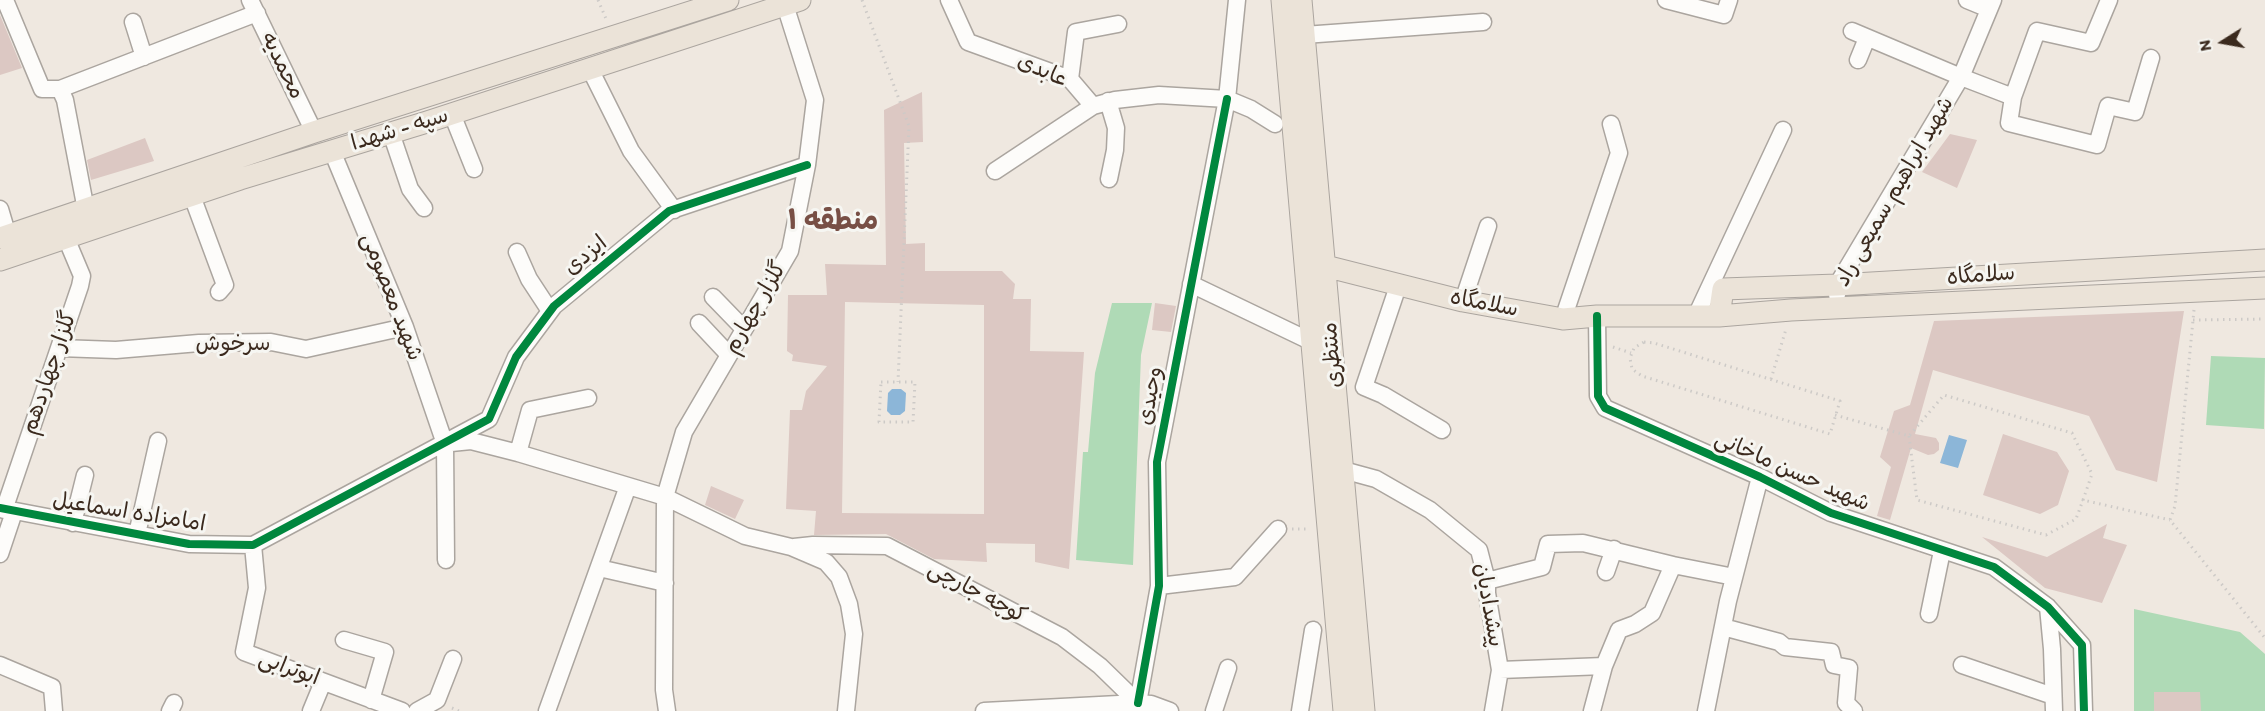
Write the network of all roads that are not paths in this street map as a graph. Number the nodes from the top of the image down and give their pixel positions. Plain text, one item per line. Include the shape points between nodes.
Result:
1 (5, 0) edge
2 (728, 0) edge
3 (949, 0) edge
4 (1237, 0) edge
5 (1282, 0) edge
6 (1301, 0) edge
7 (1666, 0) edge
8 (1729, 0) edge
9 (1967, 0) edge
10 (2109, 0) edge
11 (793, 3) edge
12 (1991, 4) edge
13 (254, 7) edge
14 (133, 22) dead end
15 (1483, 22) dead end
16 (1118, 24) dead end
17 (1304, 35) junction
18 (144, 57) junction
19 (2151, 58) dead end
20 (1858, 60) dead end
21 (590, 69) junction
22 (1961, 77) junction
23 (1070, 79) junction
24 (60, 89) junction
25 (2013, 97) junction
26 (1227, 99) junction
27 (1101, 104) junction
28 (452, 114) junction
29 (1275, 124) dead end
30 (1611, 124) dead end
31 (1783, 130) dead end
32 (314, 132) junction
33 (391, 133) junction
34 (332, 151) junction
35 (807, 165) junction
36 (474, 170) dead end
37 (995, 171) dead end
38 (1109, 179) dead end
39 (192, 196) junction
40 (424, 208) dead end
41 (0, 209) edge
42 (86, 210) junction
43 (674, 210) junction
44 (1488, 226) dead end
45 (4, 237) edge
46 (66, 238) junction
47 (517, 252) dead end
48 (0, 260) edge
49 (2265, 260) edge
50 (1325, 266) junction
51 (1191, 284) junction
52 (1837, 285) junction
53 (1398, 286) junction
54 (2265, 288) edge
55 (219, 292) dead end
56 (713, 297) dead end
57 (1463, 301) junction
58 (1836, 308) junction
59 (550, 311) junction
60 (1597, 316) junction
61 (1696, 316) junction
62 (1719, 316) junction
63 (1563, 319) junction
64 (699, 323) dead end
65 (405, 327) junction
66 (744, 329) junction
67 (1312, 342) junction
68 (59, 348) junction
69 (729, 355) junction
70 (588, 398) dead end
71 (1442, 429) dead end
72 (158, 441) dead end
73 (445, 444) junction
74 (518, 453) junction
75 (1333, 470) junction
76 (85, 476) dead end
77 (1760, 477) junction
78 (628, 486) junction
79 (665, 497) junction
80 (6, 510) edge
81 (73, 523) junction
82 (1278, 529) road end
83 (137, 534) junction
84 (252, 545) junction
85 (791, 548) junction
86 (1614, 549) junction
87 (1942, 551) junction
88 (0, 554) edge
89 (446, 560) dead end
90 (1673, 565) junction
91 (599, 568) junction
92 (1606, 572) dead end
93 (1734, 577) junction
94 (1487, 581) junction
95 (664, 583) junction
96 (1160, 586) junction
97 (2048, 607) junction
98 (1929, 614) dead end
99 (1723, 627) junction
100 (1313, 630) dead end
101 (344, 640) dead end
102 (453, 659) dead end
103 (1962, 665) dead end
104 (0, 666) edge
105 (1604, 666) junction
106 (1228, 668) dead end
107 (1500, 670) junction
108 (323, 682) junction
109 (371, 699) junction
110 (2053, 704) edge
111 (1147, 706) edge
112 (1042, 709) edge
113 (54, 711) edge
114 (311, 711) edge
115 (402, 711) edge
116 (417, 711) edge
117 (548, 711) edge
118 (668, 711) edge
119 (846, 711) edge
120 (984, 711) edge
121 (1170, 711) edge
122 (1214, 711) edge
123 (1300, 711) edge
124 (1344, 711) edge
125 (1364, 711) edge
126 (1493, 711) edge
127 (1592, 711) edge
128 (1706, 711) edge
129 (1854, 711) edge
130 (2084, 711) edge

1 - 24 street via 42,89
2 - 32 main road, سپه - شهدا
3 - 23 street, عابدی via 969,42
4 - 26 street, وحیدی
5 - 67 main road, منتظری
6 - 17 main road, منتظری
7 - 8 street via 1724,15
9 - 12 street
10 - 25 street via 2091,43 2037,31
11 - 21 main road, سپه - شهدا
11 - 35 street, گلزار چهارم via 815,100
12 - 22 street, شهید ابراهیم سمیعی راد
13 - 18 street
13 - 32 street, محمدیه
14 - 18 street
15 - 17 street
16 - 23 street via 1076,33
17 - 50 main road, منتظری
18 - 24 street
19 - 25 street via 2135,112 2108,106 2097,145 2009,123
20 - 22 street via 1860,34
21 - 28 main road, سپه - شهدا
21 - 43 street via 631,151
22 - 25 street
22 - 52 street, شهید ابراهیم سمیعی راد
23 - 27 street, عابدی
24 - 42 street
26 - 27 street via 1159,95
26 - 29 street
26 - 51 street, وحیدی
27 - 37 street
27 - 38 street via 1116,128
28 - 33 main road, سپه - شهدا
28 - 36 street
30 - 63 street via 1618,153
31 - 61 street
32 - 42 main road, سپه - شهدا
33 - 34 main road, سپه - شهدا
33 - 40 street via 410,189
34 - 39 main road, سپه - شهدا
34 - 65 street, شهید معصومی
35 - 43 street, ایزدی
35 - 66 street, گلزار چهارم via 790,251
39 - 46 main road, سپه - شهدا
39 - 55 street via 225,285
41 - 45 street
42 - 45 main road, سپه - شهدا
43 - 59 street, ایزدی
44 - 57 street
46 - 48 main road, سپه - شهدا
46 - 68 street, گلزار چهاردهم via 82,276
47 - 59 street
49 - 52 main road, سلامگاه
50 - 53 main road, سلامگاه
50 - 75 main road, منتظری
51 - 67 street
51 - 96 street, وحیدی via 1157,462
52 - 58 street, شهید ابراهیم سمیعی راد
52 - 62 main road, سلامگاه via 1723,289
53 - 57 main road, سلامگاه
53 - 71 street via 1364,387
54 - 58 main road, سلامگاه
56 - 66 street
57 - 63 main road, سلامگاه
58 - 62 main road, سلامگاه
59 - 73 street, ایزدی via 516,357 489,419
60 - 61 main road, سلامگاه
60 - 63 main road, سلامگاه
60 - 77 street, شهید حسن ماخانی via 1598,396 1605,408
61 - 62 main road, سلامگاه
64 - 69 street
65 - 68 street, سرخوش via 306,349 271,342 116,350
65 - 73 street, شهید معصومی
66 - 69 street, گلزار چهارم
67 - 75 main road, منتظری
68 - 80 street, گلزار چهاردهم
69 - 79 street, گلزار چهارم via 684,432
70 - 74 street via 530,410
72 - 83 street
73 - 74 street via 471,441
73 - 84 street, امامزاده اسماعیل
73 - 89 street, شهید معصومی
74 - 78 street
75 - 94 street, پیشدادیان via 1376,479 1430,510 1479,550
75 - 124 main road, منتظری via 1328,530
75 - 125 main road, منتظری
76 - 81 street
77 - 87 street, شهید حسن ماخانی via 1831,513
77 - 93 street
78 - 79 street
78 - 91 street
79 - 85 street via 745,536
79 - 95 street, گلزار چهارم
80 - 81 street, امامزاده اسماعیل
80 - 88 street, گلزار چهاردهم
81 - 83 street, امامزاده اسماعیل
82 - 96 street via 1235,577
83 - 84 street, امامزاده اسماعیل via 189,544
84 - 108 street, ابوترابی via 257,588 244,652
85 - 111 street, کوچه جارچی via 887,546 1062,637
85 - 119 street via 826,562 839,577 849,604 854,634
86 - 90 street
86 - 92 street
86 - 94 street via 1583,543 1548,544 1542,567
87 - 97 street, شهید حسن ماخانی via 1994,567
87 - 98 street
90 - 93 street
90 - 105 street via 1652,613 1620,630
91 - 95 street
91 - 117 street
93 - 99 street
94 - 107 street, پیشدادیان
95 - 118 street, گلزار چهارم via 664,690
96 - 111 street, وحیدی
97 - 110 street
97 - 130 street, شهید حسن ماخانی via 2082,645
99 - 128 street
99 - 129 street via 1785,647 1831,652 1834,664 1849,668 1846,703
100 - 123 street
101 - 109 street via 385,652
102 - 116 street via 437,700
103 - 110 street
104 - 113 street via 52,687
105 - 107 street
105 - 127 street
106 - 122 street
107 - 126 street, پیشدادیان
108 - 109 street, ابوترابی
108 - 114 street
109 - 115 street, ابوترابی
111 - 112 street
111 - 121 street
112 - 120 street

